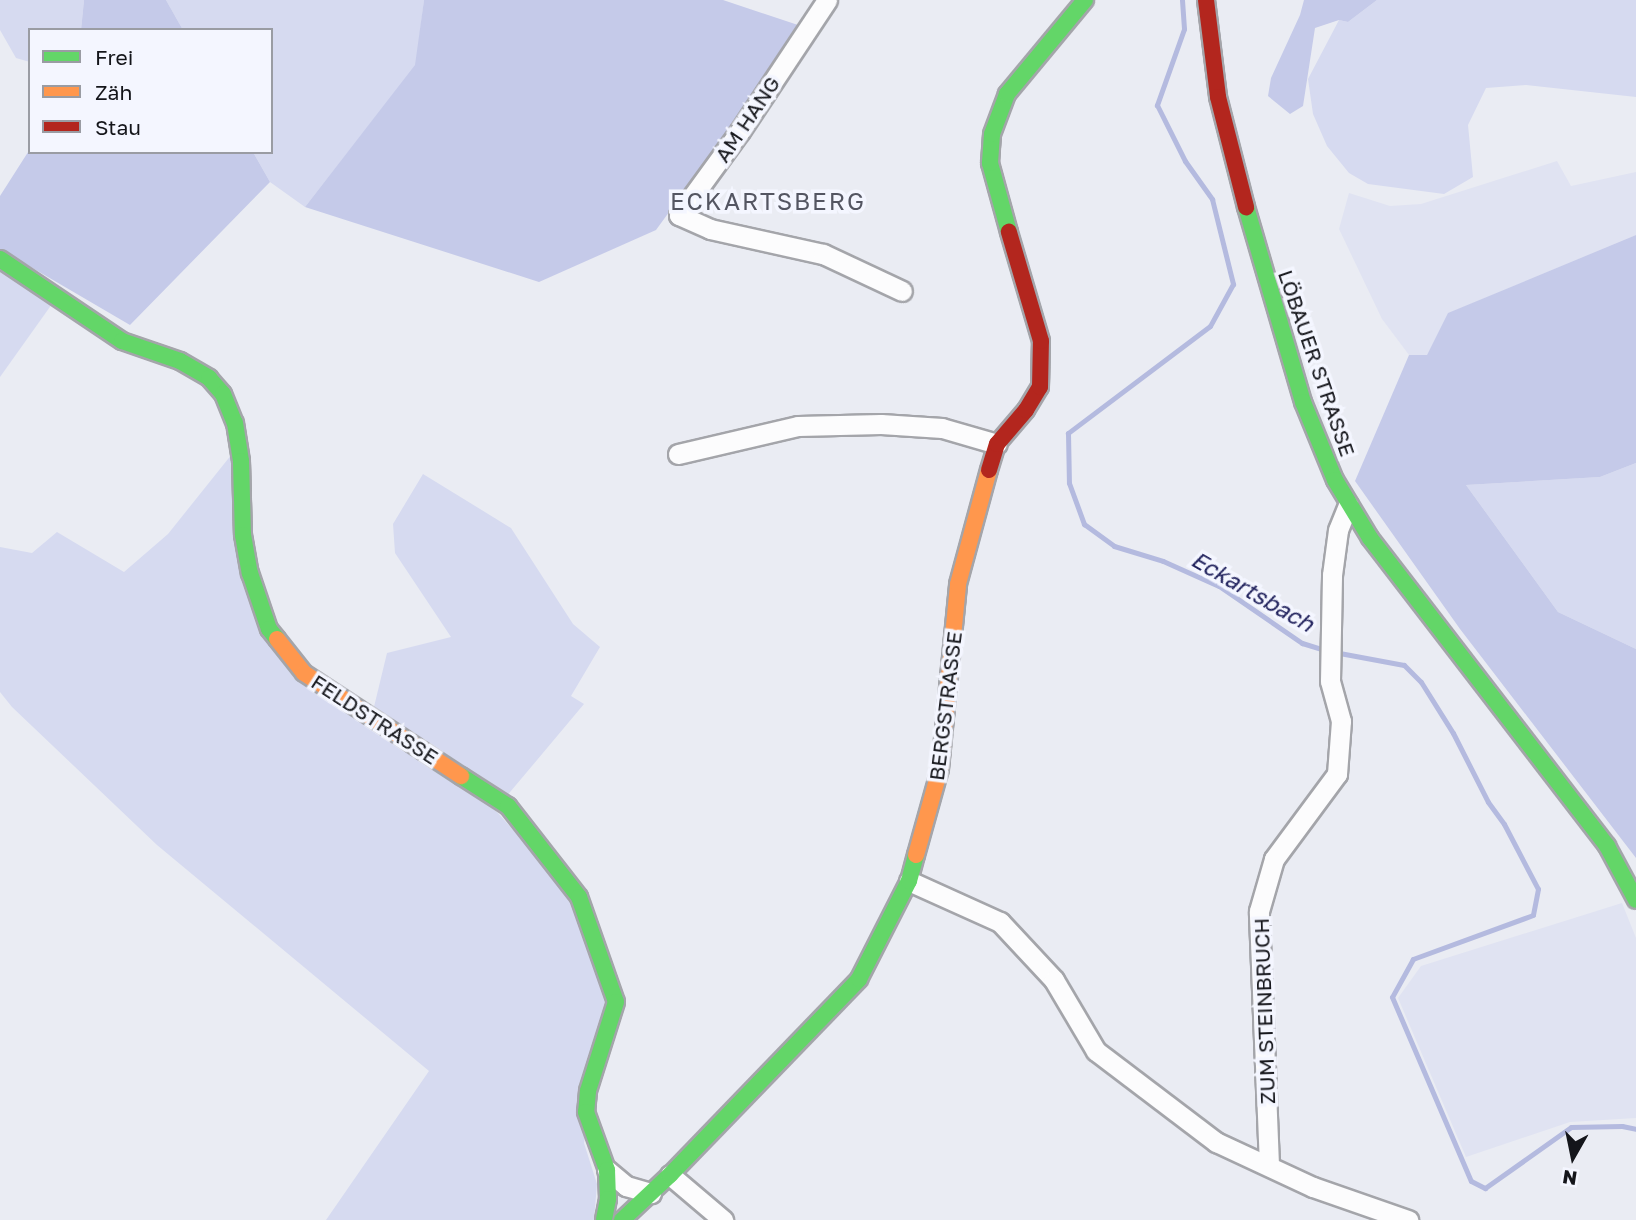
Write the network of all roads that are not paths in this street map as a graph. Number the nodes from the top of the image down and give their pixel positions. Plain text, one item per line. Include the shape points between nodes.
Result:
1 (827, 0) edge
2 (1085, 0) edge
3 (1206, 0) edge
4 (0, 259) edge
5 (902, 291) dead end
6 (997, 444) junction
7 (678, 454) dead end
8 (1348, 505) junction
9 (909, 881) junction
10 (1636, 900) edge
11 (1269, 1166) junction
12 (607, 1170) junction
13 (670, 1175) junction
14 (651, 1193) junction
15 (604, 1220) edge
16 (622, 1220) edge
17 (723, 1220) edge
18 (1408, 1220) edge

1 - 5 street, AM HANG via 679,215 710,229 823,254
2 - 6 street, BERGSTRASSE via 1007,93 992,134 990,163 996,189 1041,341 1040,387
3 - 8 street, LÖBAUER STRASSE via 1218,97 1251,231 1317,442
4 - 12 street, FELDSTRASSE via 122,341 180,361 209,378 223,394 235,423 243,535 269,629 304,673 508,806 579,897 616,1002 588,1091 586,1112
6 - 7 street via 942,428 798,426
6 - 9 street, BERGSTRASSE via 958,584 940,769
8 - 10 street, LÖBAUER STRASSE via 1607,846
8 - 11 street, ZUM STEINBRUCH via 1335,548 1330,636 1330,681 1341,721 1337,774 1274,859 1259,911
9 - 11 street via 1000,922 1054,981 1096,1051 1216,1142
9 - 13 street, BERGSTRASSE via 859,979
11 - 18 street via 1313,1187
12 - 14 street via 626,1186
12 - 15 street, FELDSTRASSE
13 - 14 street, BERGSTRASSE
13 - 17 street
14 - 16 street, BERGSTRASSE

